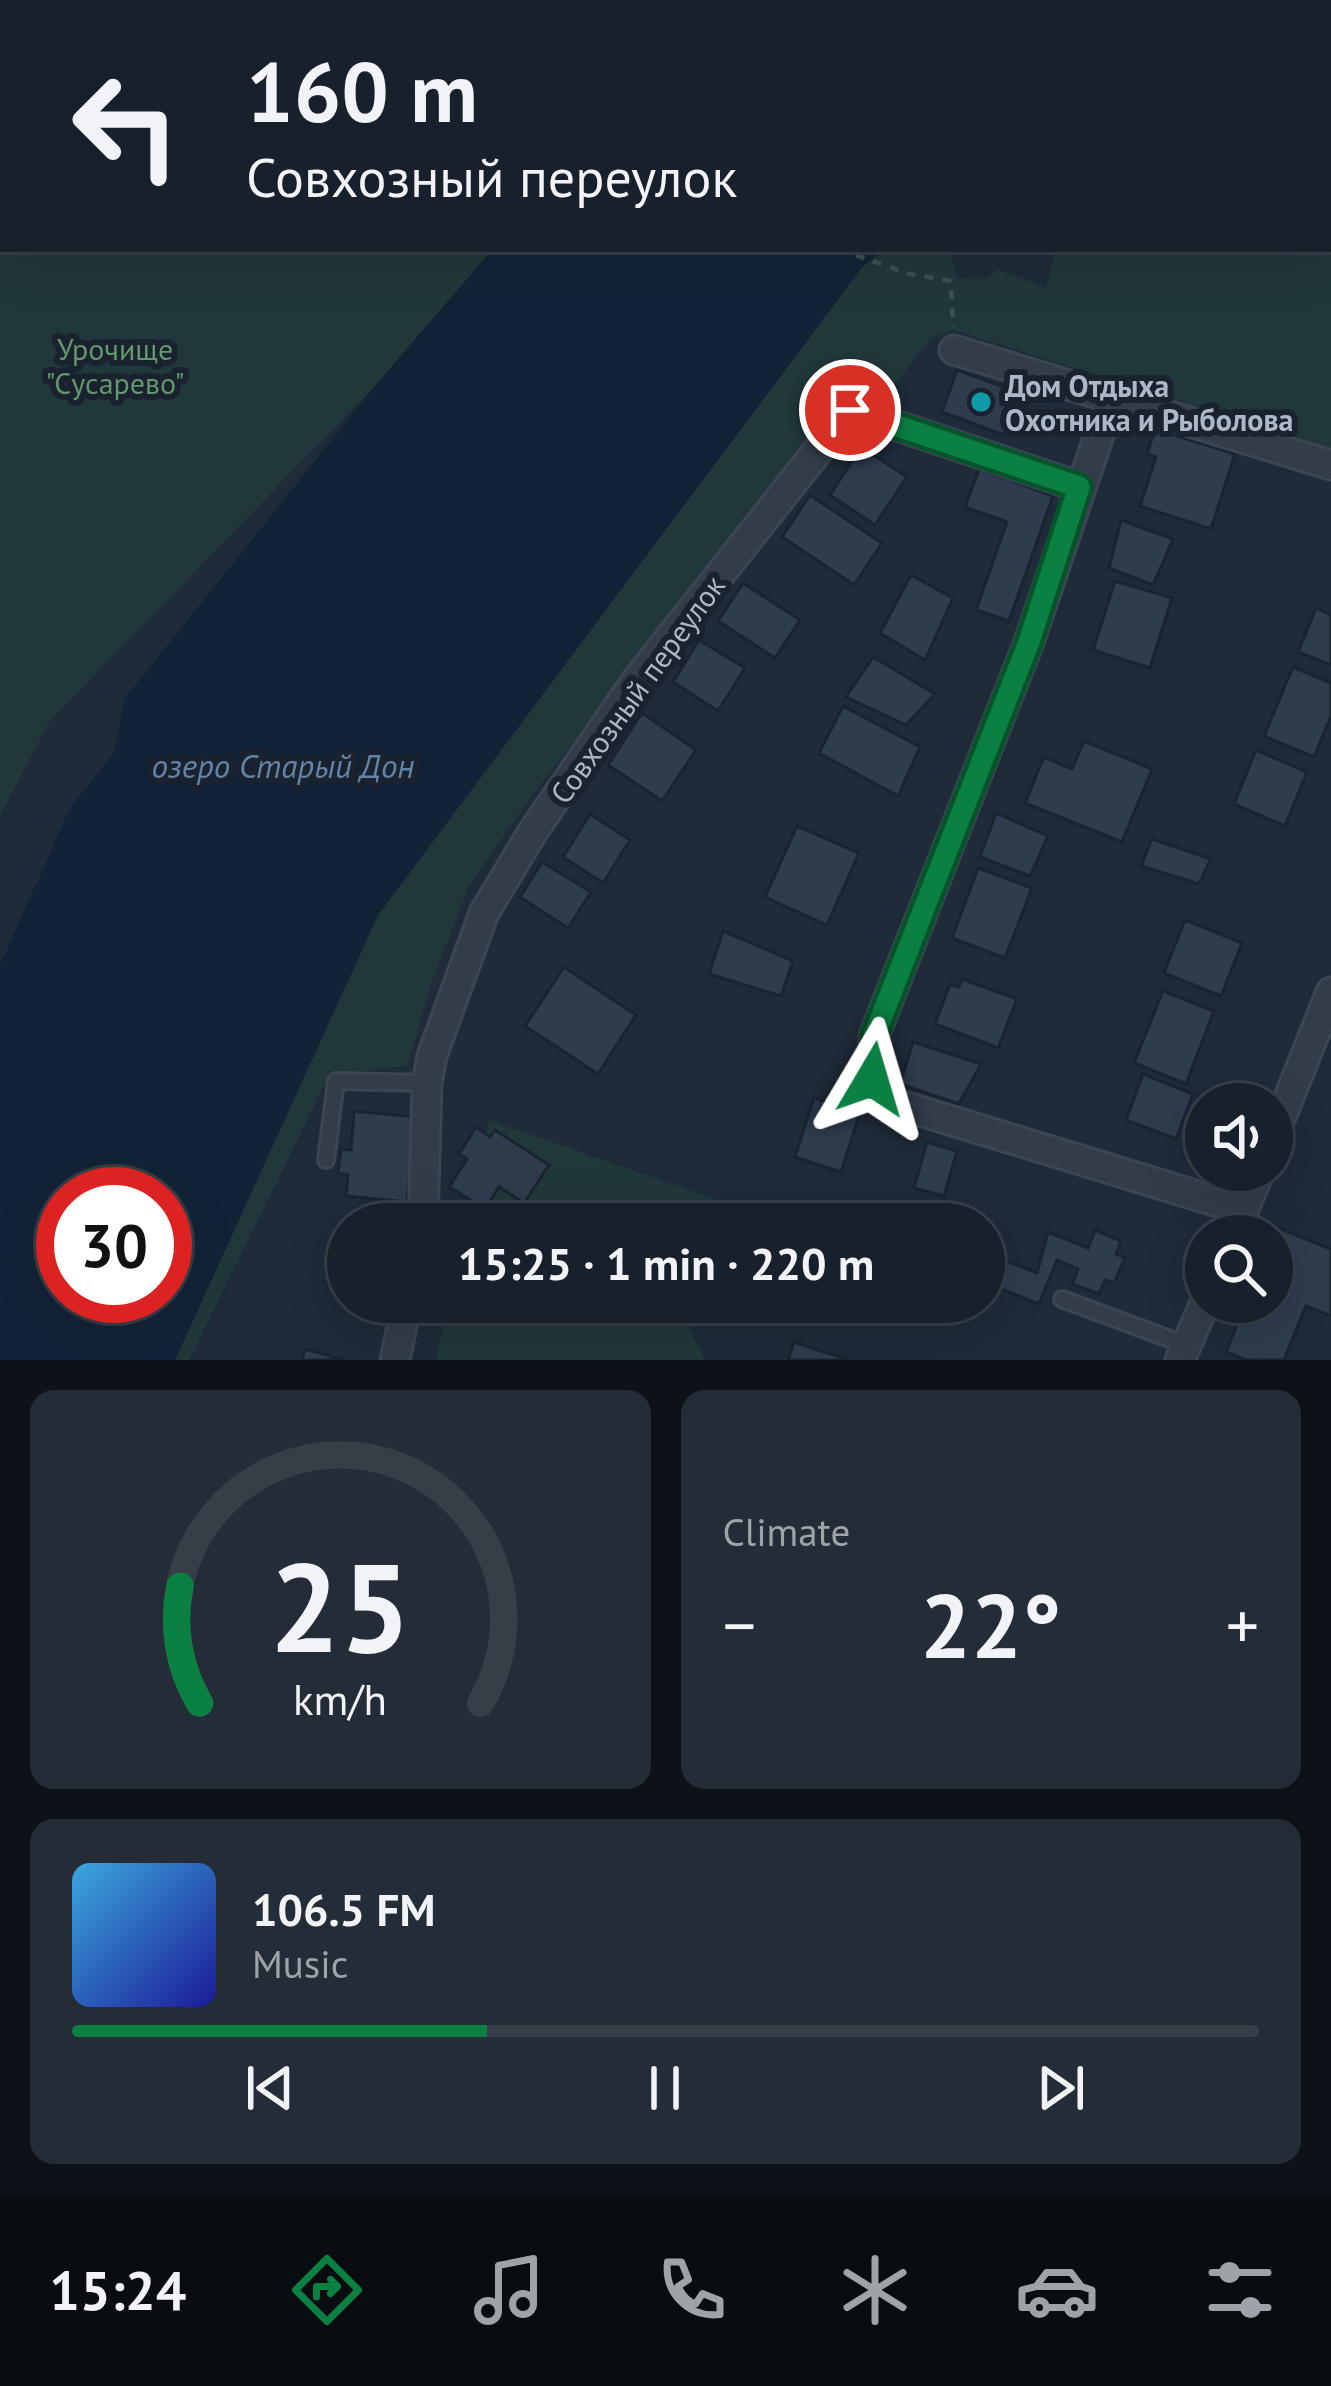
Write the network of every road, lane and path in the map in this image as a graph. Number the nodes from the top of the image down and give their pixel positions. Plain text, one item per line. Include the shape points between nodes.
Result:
1 (847, 252) edge
2 (954, 350) joint
3 (1111, 400) junction
4 (1331, 465) edge
5 (1079, 487) junction
6 (1331, 992) edge
7 (427, 1083) junction
8 (1293, 1087) edge
9 (326, 1160) dead end
10 (424, 1203) edge
11 (1216, 1215) edge
12 (1061, 1299) dead end
13 (402, 1323) edge
14 (1196, 1323) edge
15 (1184, 1353) edge
16 (394, 1360) edge

1 - 2 path via 951,281
2 - 3 street
3 - 4 street
3 - 5 street
5 - 7 street, Совхозный переулок via 850,410 636,681 532,833 484,913
5 - 11 street via 1029,642 874,1036 872,1079 897,1104
6 - 8 street
7 - 9 lane via 336,1081
7 - 10 street, Совхозный переулок
12 - 15 lane
13 - 16 street
14 - 15 street

